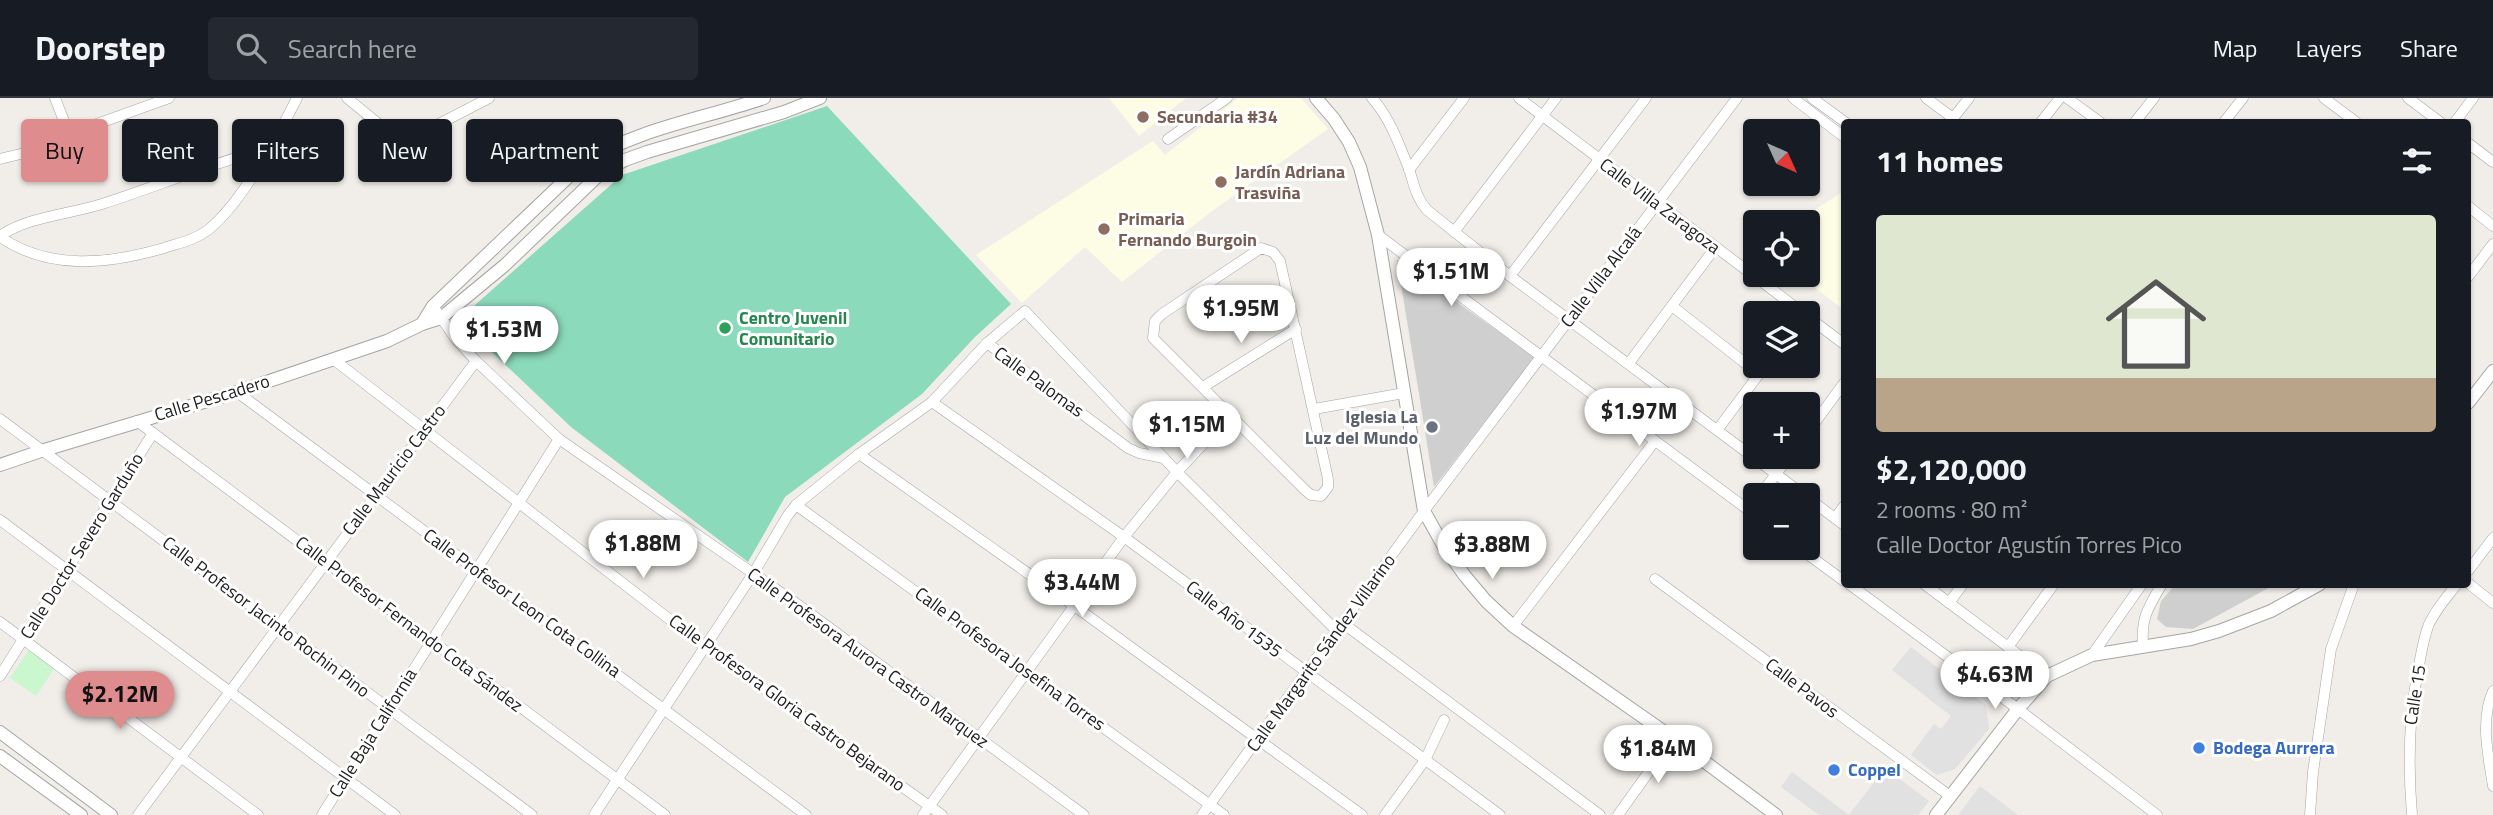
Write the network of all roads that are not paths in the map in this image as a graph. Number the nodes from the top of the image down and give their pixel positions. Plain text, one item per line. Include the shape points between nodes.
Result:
1 (55, 98) edge
2 (169, 98) edge
3 (297, 98) edge
4 (347, 98) edge
5 (489, 98) edge
6 (764, 98) edge
7 (820, 98) edge
8 (1227, 98) edge
9 (1316, 98) edge
10 (1372, 98) edge
11 (1464, 98) edge
12 (1519, 98) edge
13 (1556, 98) edge
14 (1646, 98) edge
15 (1737, 98) edge
16 (1793, 98) edge
17 (1812, 98) edge
18 (1926, 98) edge
19 (1969, 98) edge
20 (2060, 98) edge
21 (2067, 98) edge
22 (2154, 98) edge
23 (2243, 98) edge
24 (2324, 98) edge
25 (2408, 98) edge
26 (2473, 98) edge
27 (1827, 102) edge
28 (708, 115) junction
29 (1542, 116) junction
30 (1816, 116) junction
31 (63, 119) edge
32 (286, 119) edge
33 (1842, 119) edge
34 (1951, 119) edge
35 (1953, 119) edge
36 (2043, 119) edge
37 (2096, 119) edge
38 (2137, 119) edge
39 (2229, 119) edge
40 (2352, 119) edge
41 (2436, 119) edge
42 (2457, 119) edge
43 (108, 120) edge
44 (711, 134) junction
45 (1841, 135) edge
46 (1168, 139) dead end
47 (2471, 145) edge
48 (21, 154) edge
49 (232, 158) edge
50 (0, 159) edge
51 (1599, 160) junction
52 (2493, 162) edge
53 (1409, 170) junction
54 (246, 182) edge
55 (1656, 203) junction
56 (2471, 208) edge
57 (2493, 226) edge
58 (1454, 232) junction
59 (1378, 235) junction
60 (0, 236) edge
61 (2493, 244) edge
62 (1715, 248) junction
63 (2471, 273) edge
64 (1510, 276) junction
65 (1787, 301) edge
66 (433, 306) junction
67 (1672, 306) junction
68 (441, 318) junction
69 (1569, 319) junction
70 (422, 324) junction
71 (1820, 326) edge
72 (1296, 329) junction
73 (987, 343) junction
74 (1841, 343) edge
75 (1541, 356) junction
76 (1743, 356) edge
77 (333, 359) junction
78 (476, 361) junction
79 (1629, 363) junction
80 (2493, 371) edge
81 (1756, 378) edge
82 (1203, 387) junction
83 (1841, 387) edge
84 (237, 392) junction
85 (1404, 393) junction
86 (2471, 399) edge
87 (932, 402) junction
88 (1314, 409) junction
89 (1231, 414) junction
90 (1820, 416) edge
91 (0, 419) edge
92 (137, 421) junction
93 (424, 429) junction
94 (1718, 429) junction
95 (153, 433) junction
96 (559, 439) junction
97 (1655, 441) junction
98 (41, 451) junction
99 (859, 454) junction
100 (1164, 459) junction
101 (0, 465) edge
102 (1780, 469) edge
103 (1177, 472) junction
104 (1776, 474) junction
105 (1769, 483) edge
106 (1788, 483) edge
107 (375, 495) junction
108 (110, 501) junction
109 (1743, 502) edge
110 (518, 504) junction
111 (796, 505) junction
112 (1820, 507) edge
113 (1841, 510) edge
114 (1424, 511) junction
115 (1835, 518) junction
116 (0, 520) edge
117 (1841, 523) edge
118 (1124, 537) junction
119 (2493, 538) edge
120 (1815, 560) edge
121 (326, 561) junction
122 (2471, 567) edge
123 (66, 570) junction
124 (476, 570) junction
125 (753, 575) junction
126 (1655, 579) dead end
127 (1841, 579) edge
128 (2471, 585) edge
129 (1854, 588) edge
130 (1929, 588) edge
131 (1960, 588) edge
132 (2051, 588) edge
133 (2139, 588) edge
134 (2160, 588) edge
135 (2312, 588) edge
136 (2353, 588) edge
137 (2454, 588) edge
138 (1949, 603) junction
139 (2493, 603) edge
140 (1073, 605) junction
141 (0, 622) edge
142 (1513, 626) junction
143 (276, 627) junction
144 (1341, 628) junction
145 (23, 639) junction
146 (432, 641) junction
147 (704, 646) junction
148 (2143, 646) junction
149 (2008, 647) junction
150 (2092, 655) junction
151 (1026, 670) junction
152 (1306, 673) junction
153 (0, 676) edge
154 (2048, 676) junction
155 (229, 691) junction
156 (2493, 691) edge
157 (663, 708) junction
158 (389, 709) junction
159 (2018, 709) junction
160 (1444, 720) dead end
161 (0, 732) edge
162 (980, 738) junction
163 (1673, 738) junction
164 (1258, 740) junction
165 (0, 756) edge
166 (180, 756) junction
167 (1425, 760) junction
168 (345, 778) junction
169 (618, 779) junction
170 (2493, 786) edge
171 (1950, 796) junction
172 (1209, 804) junction
173 (929, 806) junction
174 (80, 815) edge
175 (111, 815) edge
176 (138, 815) edge
177 (258, 815) edge
178 (322, 815) edge
179 (395, 815) edge
180 (532, 815) edge
181 (594, 815) edge
182 (665, 815) edge
183 (806, 815) edge
184 (923, 815) edge
185 (942, 815) edge
186 (1084, 815) edge
187 (1202, 815) edge
188 (1224, 815) edge
189 (1362, 815) edge
190 (1385, 815) edge
191 (1500, 815) edge
192 (1600, 815) edge
193 (1618, 815) edge
194 (1776, 815) edge
195 (1936, 815) edge
196 (2158, 815) edge
197 (2310, 815) edge
198 (2412, 815) edge

1 - 31 street
2 - 43 street
3 - 32 street
4 - 5 street via 402,143
6 - 28 street
7 - 44 street
8 - 46 street
9 - 59 street via 1349,142
10 - 53 street via 1387,117
11 - 53 street
12 - 29 street, Calle Villa Zaragoza
13 - 29 street
14 - 51 street
15 - 55 street, Calle Villa Alcalá
16 - 30 street
17 - 27 street
18 - 34 street
19 - 35 street
20 - 36 street
21 - 37 street
22 - 38 street
23 - 39 street
24 - 40 street
25 - 41 street
26 - 42 street
27 - 30 street
27 - 33 street
28 - 44 street
28 - 66 street via 633,136 583,163
29 - 51 street, Calle Villa Zaragoza
29 - 58 street
30 - 45 street
44 - 68 street via 647,152 602,172 505,265
47 - 52 street
48 - 50 street
49 - 60 street via 101,204 13,227
51 - 55 street, Calle Villa Zaragoza
51 - 64 street
53 - 58 street via 1422,204
54 - 60 street via 216,223 194,238 135,256 82,263 58,260
55 - 62 street, Calle Villa Zaragoza
55 - 69 street, Calle Villa Alcalá
56 - 57 street
58 - 64 street
59 - 75 street
59 - 85 street
61 - 63 street
62 - 65 street, Calle Villa Zaragoza
62 - 67 street
64 - 69 street
66 - 68 street, Calle Profesora Aurora Castro Marquez
66 - 70 street
67 - 76 street
67 - 79 street
68 - 70 street, Calle Pescadero
68 - 78 street, Calle Profesora Aurora Castro Marquez
69 - 75 street, Calle Villa Alcalá
69 - 79 street
70 - 77 street, Calle Pescadero
71 - 74 street
72 - 82 street
72 - 82 street via 1280,261 1261,248 1155,321 1153,338 1158,345
72 - 88 street
73 - 87 street
73 - 100 street, Calle Palomas via 1128,448
73 - 100 street via 1025,312
75 - 97 street
75 - 114 street, Calle Margarito Sández Villarino
77 - 84 street, Calle Pescadero
77 - 93 street, Calle Profesora Gloria Castro Bejarano
78 - 93 street, Calle Mauricio Castro
78 - 96 street, Calle Profesora Aurora Castro Marquez
79 - 94 street
80 - 86 street
81 - 94 street
82 - 89 street
83 - 90 street
84 - 92 street, Calle Pescadero
84 - 107 street, Calle Profesor Leon Cota Collina
85 - 88 street
85 - 114 street
87 - 99 street
87 - 118 street, Calle Año 1535
88 - 89 street via 1328,483 1321,496 1305,490
89 - 103 street
91 - 98 street, Calle Profesor Jacinto Rochin Pino
92 - 95 street
92 - 98 street, Calle Pescadero
93 - 107 street, Calle Mauricio Castro
93 - 110 street, Calle Profesora Gloria Castro Bejarano
94 - 104 street
95 - 108 street, Calle Doctor Severo Garduño
95 - 121 street, Calle Profesor Fernando Cota Sández
96 - 110 street, Calle Baja California
96 - 125 street, Calle Profesora Aurora Castro Marquez
97 - 109 street
97 - 142 street
98 - 101 street, Calle Pescadero
98 - 108 street, Calle Profesor Jacinto Rochin Pino
99 - 111 street
99 - 140 street
100 - 103 street
102 - 104 street
103 - 118 street
103 - 144 street
104 - 105 street
104 - 106 street
107 - 121 street, Calle Mauricio Castro
107 - 124 street, Calle Profesor Leon Cota Collina
108 - 123 street, Calle Doctor Severo Garduño
108 - 143 street, Calle Profesor Jacinto Rochin Pino
110 - 124 street, Calle Baja California
110 - 147 street, Calle Profesora Gloria Castro Bejarano
111 - 125 street
111 - 151 street, Calle Profesora Josefina Torres
112 - 115 street
113 - 115 street
114 - 142 street via 1465,576
114 - 144 street, Calle Margarito Sández Villarino
115 - 117 street
116 - 123 street
118 - 140 street
118 - 152 street, Calle Año 1535
119 - 122 street
120 - 127 street
121 - 143 street, Calle Mauricio Castro
121 - 146 street, Calle Profesor Fernando Cota Sández
123 - 145 street, Calle Doctor Severo Garduño
123 - 155 street
124 - 146 street, Calle Baja California
124 - 157 street, Calle Profesor Leon Cota Collina
125 - 147 street
125 - 162 street, Calle Profesora Aurora Castro Marquez
126 - 171 street, Calle Pavos
128 - 139 street
129 - 159 street
130 - 138 street
131 - 138 street
132 - 149 street
133 - 150 street
134 - 148 street via 2145,613
135 - 148 street via 2271,611 2219,631
136 - 197 street via 2331,649
137 - 198 street, Calle 15 via 2430,622 2413,697 2408,737
138 - 149 street
140 - 151 street
140 - 164 street
141 - 145 street
142 - 163 street
143 - 155 street, Calle Mauricio Castro
143 - 158 street, Calle Profesor Jacinto Rochin Pino
144 - 152 street, Calle Margarito Sández Villarino
144 - 192 street
145 - 153 street, Calle Doctor Severo Garduño
145 - 166 street
146 - 158 street, Calle Baja California
146 - 169 street, Calle Profesor Fernando Cota Sández
147 - 157 street
147 - 173 street, Calle Profesora Gloria Castro Bejarano
148 - 150 street
149 - 154 street
150 - 154 street
151 - 162 street
151 - 172 street, Calle Profesora Josefina Torres
152 - 164 street, Calle Margarito Sández Villarino
152 - 167 street, Calle Año 1535
154 - 159 street
155 - 166 street, Calle Mauricio Castro
155 - 168 street
156 - 170 street via 2486,723
157 - 169 street
157 - 183 street, Calle Profesor Leon Cota Collina
158 - 168 street, Calle Baja California
158 - 180 street, Calle Profesor Jacinto Rochin Pino
159 - 171 street
159 - 196 street
160 - 167 street
161 - 175 street
162 - 173 street
162 - 186 street, Calle Profesora Aurora Castro Marquez
163 - 193 street
163 - 194 street
164 - 172 street, Calle Margarito Sández Villarino
164 - 189 street
165 - 174 street
166 - 176 street, Calle Mauricio Castro
166 - 177 street
167 - 190 street
167 - 191 street, Calle Año 1535
168 - 178 street, Calle Baja California
168 - 179 street
169 - 181 street
169 - 182 street, Calle Profesor Fernando Cota Sández
171 - 195 street
172 - 187 street, Calle Margarito Sández Villarino
172 - 188 street, Calle Profesora Josefina Torres
173 - 184 street
173 - 185 street, Calle Profesora Gloria Castro Bejarano

